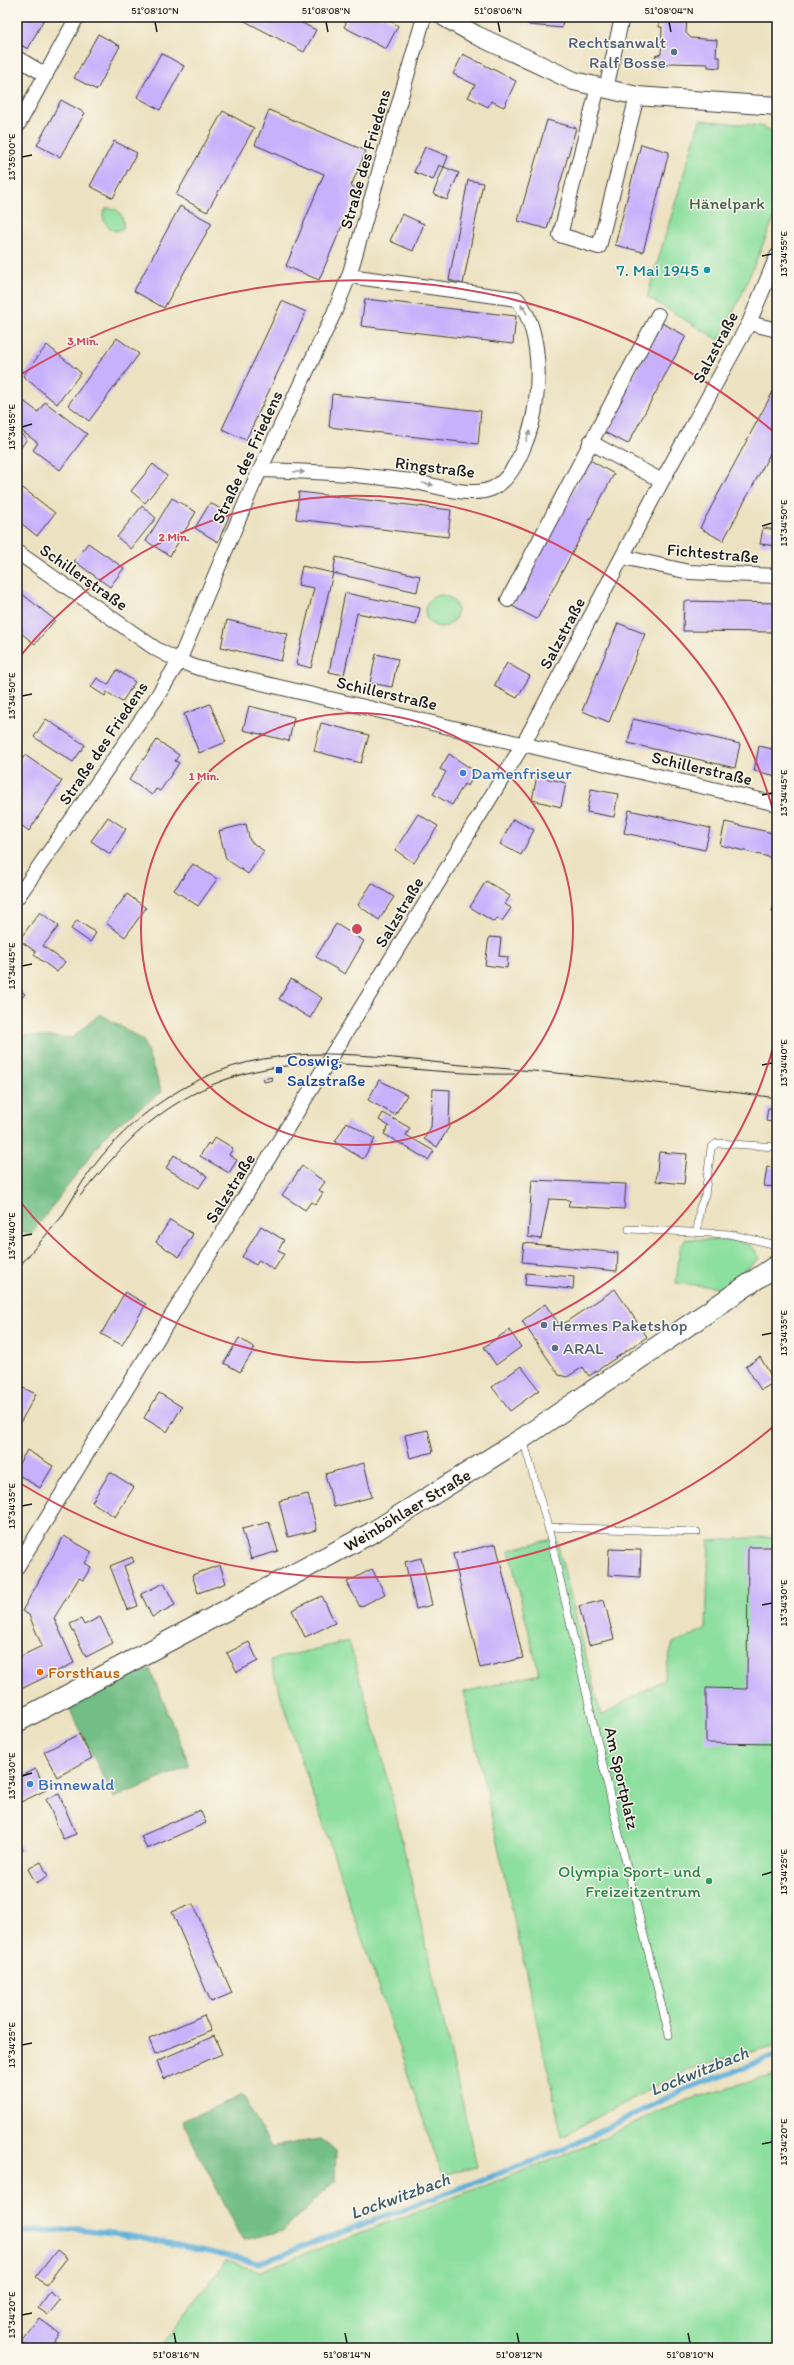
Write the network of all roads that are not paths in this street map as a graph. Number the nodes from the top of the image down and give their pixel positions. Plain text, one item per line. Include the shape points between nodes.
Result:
1 (77, 17) edge
2 (424, 17) edge
3 (444, 17) edge
4 (622, 17) edge
5 (17, 58) edge
6 (46, 75) junction
7 (602, 88) junction
8 (637, 96) junction
9 (774, 109) edge
10 (17, 127) edge
11 (777, 256) edge
12 (349, 276) junction
13 (658, 315) dead end
14 (749, 324) junction
15 (777, 330) edge
16 (590, 442) junction
17 (260, 470) junction
18 (662, 481) junction
19 (17, 552) edge
20 (623, 557) junction
21 (777, 576) edge
22 (508, 600) dead end
23 (179, 661) junction
24 (524, 743) junction
25 (777, 804) edge
26 (17, 898) edge
27 (777, 1147) edge
28 (629, 1229) dead end
29 (697, 1232) junction
30 (777, 1245) edge
31 (777, 1265) edge
32 (523, 1438) junction
33 (548, 1527) junction
34 (697, 1532) dead end
35 (17, 1567) edge
36 (17, 1722) edge
37 (669, 2035) dead end

1 - 6 street
2 - 12 street, Straße des Friedens
3 - 7 street via 476,35 574,81
4 - 7 street
5 - 6 street
6 - 10 street
7 - 8 street
7 - 8 street via 560,235 599,247
8 - 9 street
11 - 14 street, Salzstraße
12 - 17 street, Straße des Friedens
17 -> 12 street, Ringstraße via 346,474 476,492 492,489 505,480 518,459 534,418 538,379 529,320 517,299
13 - 16 street
14 - 15 street
14 - 18 street, Salzstraße
16 - 18 street
16 - 22 street
17 - 23 street, Straße des Friedens
18 - 20 street, Salzstraße
19 - 23 street, Schillerstraße via 156,649
20 - 21 street, Fichtestraße via 689,572
20 - 24 street, Salzstraße
23 - 24 street, Schillerstraße via 198,668
23 - 26 street, Straße des Friedens via 155,700
24 - 25 street, Schillerstraße
24 - 35 street, Salzstraße
27 - 29 lane via 717,1143 711,1148 706,1195 700,1207
28 - 29 lane
29 - 30 lane via 729,1234
31 - 32 main road, Weinböhlaer Straße
32 - 33 lane, Am Sportplatz
32 - 36 main road, Weinböhlaer Straße via 374,1532
33 - 34 lane
33 - 37 lane, Am Sportplatz

